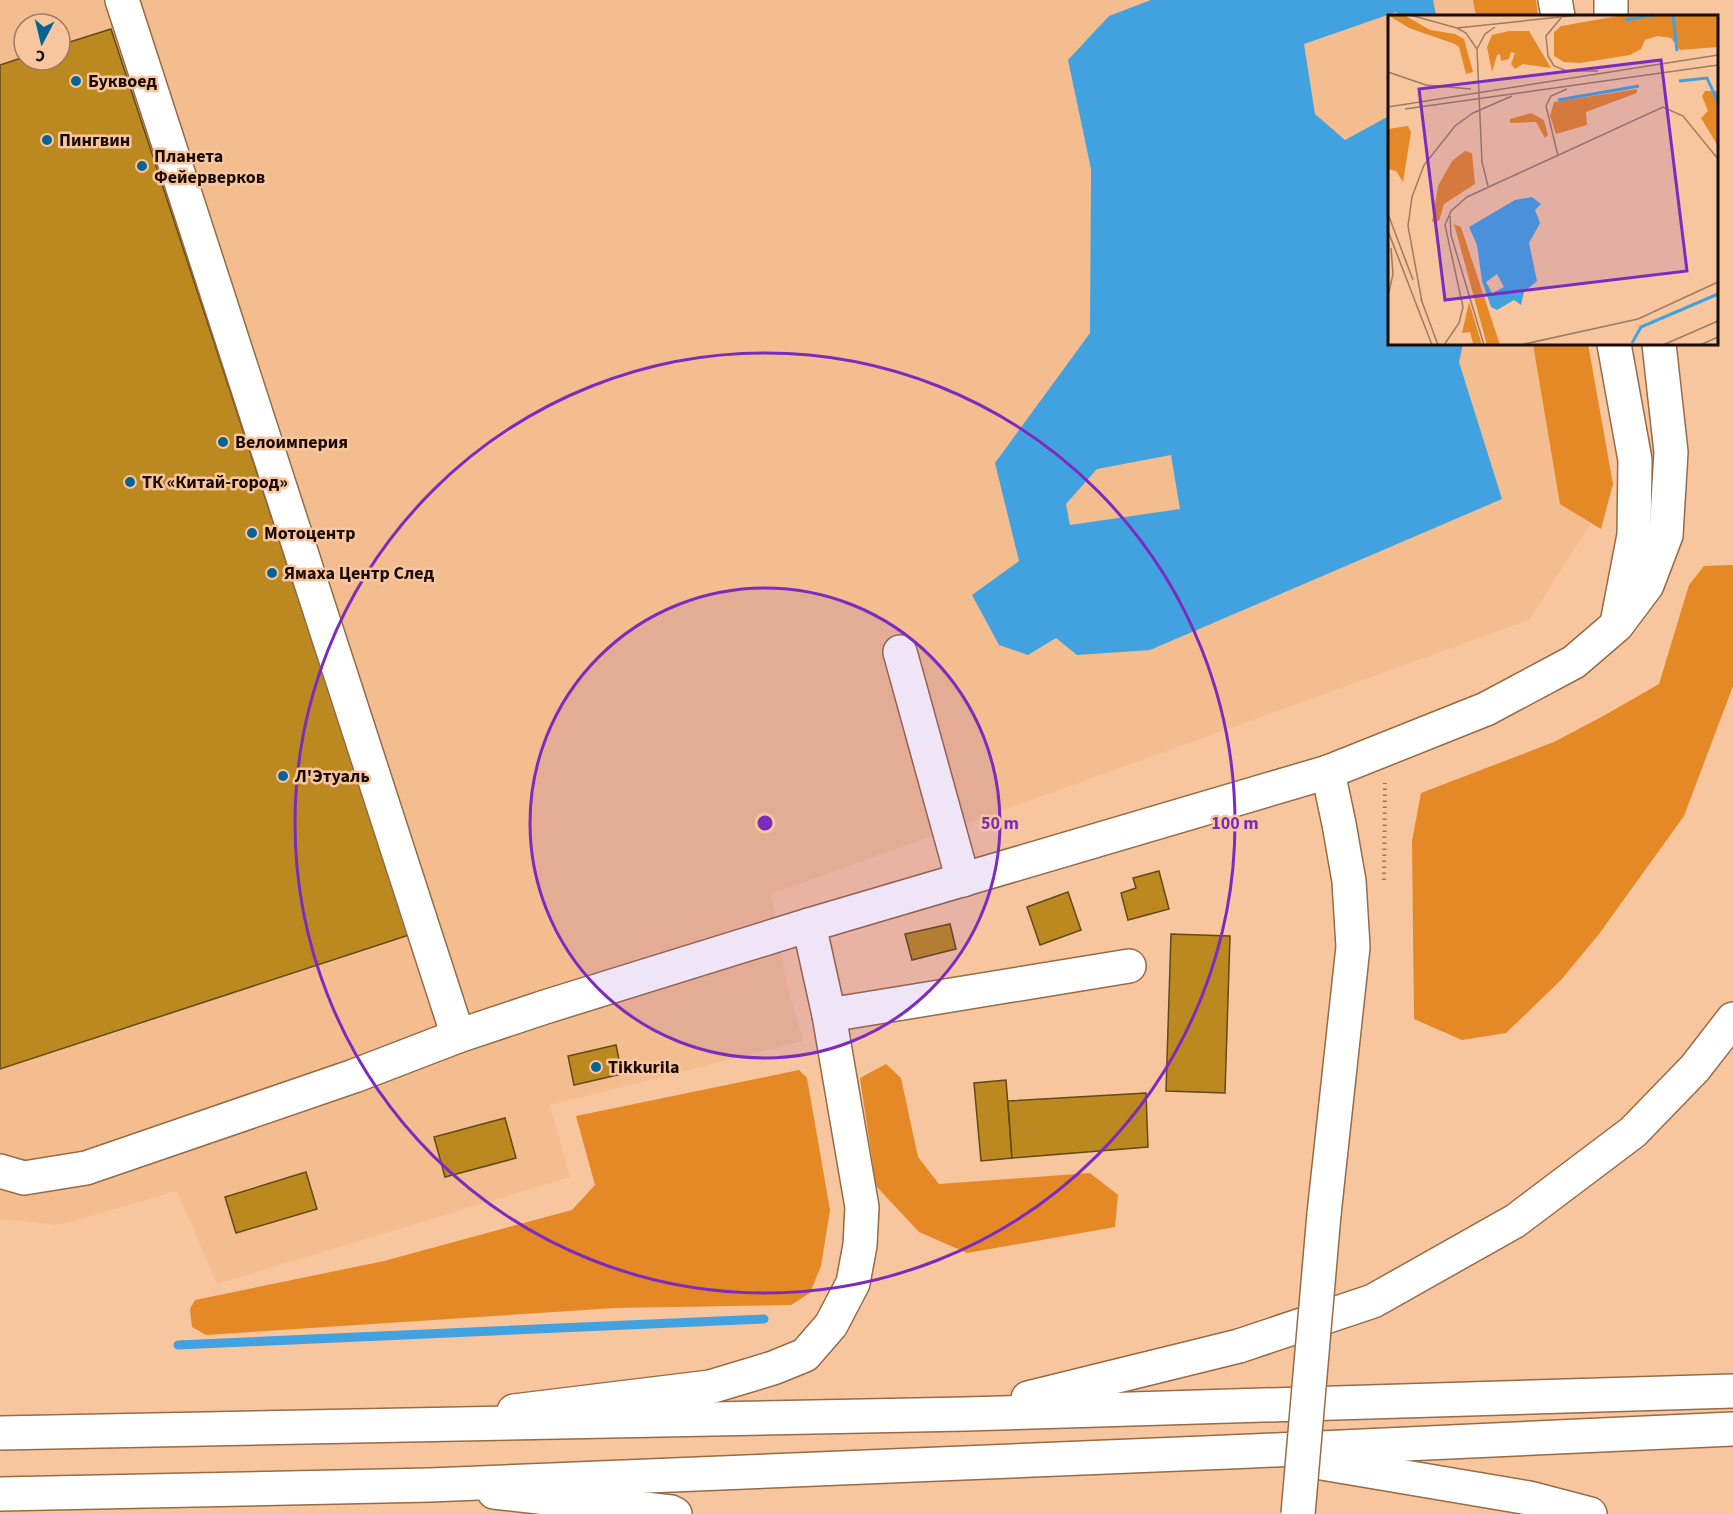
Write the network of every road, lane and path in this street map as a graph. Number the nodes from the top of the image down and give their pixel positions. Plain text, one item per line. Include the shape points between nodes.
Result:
1 (122, 0) edge
2 (1555, 0) edge
3 (1558, 15) edge
4 (1614, 345) edge
5 (1659, 345) edge
6 (1617, 625) junction
7 (900, 652) dead end
8 (1328, 772) junction
9 (963, 880) junction
10 (809, 925) junction
11 (1129, 966) dead end
12 (829, 1015) junction
13 (1733, 1019) edge
14 (458, 1036) junction
15 (0, 1171) edge
16 (1733, 1391) edge
17 (966, 1414) junction
18 (410, 1424) junction
19 (1733, 1429) edge
20 (0, 1433) edge
21 (1252, 1451) junction
22 (430, 1485) junction
23 (0, 1494) edge
24 (675, 1514) edge
25 (1298, 1514) edge
26 (1590, 1514) edge

1 - 14 main road
2 - 3 main road
4 - 6 main road via 1635,460 1634,535
5 - 6 main road via 1671,452 1666,535 1647,585
6 - 8 main road via 1574,662 1486,709
7 - 9 main road
8 - 9 main road
8 - 25 main road, bridge via 1349,881 1353,947 1324,1214
9 - 10 main road
10 - 12 main road
10 - 14 main road
11 - 12 main road
12 - 18 main road via 862,1207 860,1245 853,1283 831,1325 805,1355 710,1387
13 - 17 main road via 1695,1068 1633,1132 1515,1221 1373,1301 1239,1346
14 - 15 main road via 86,1168 24,1178
16 - 17 main road
17 - 18 main road
18 - 20 main road
19 - 21 main road
21 - 22 main road
21 - 26 main road via 1529,1498
22 - 23 main road
22 - 24 main road

